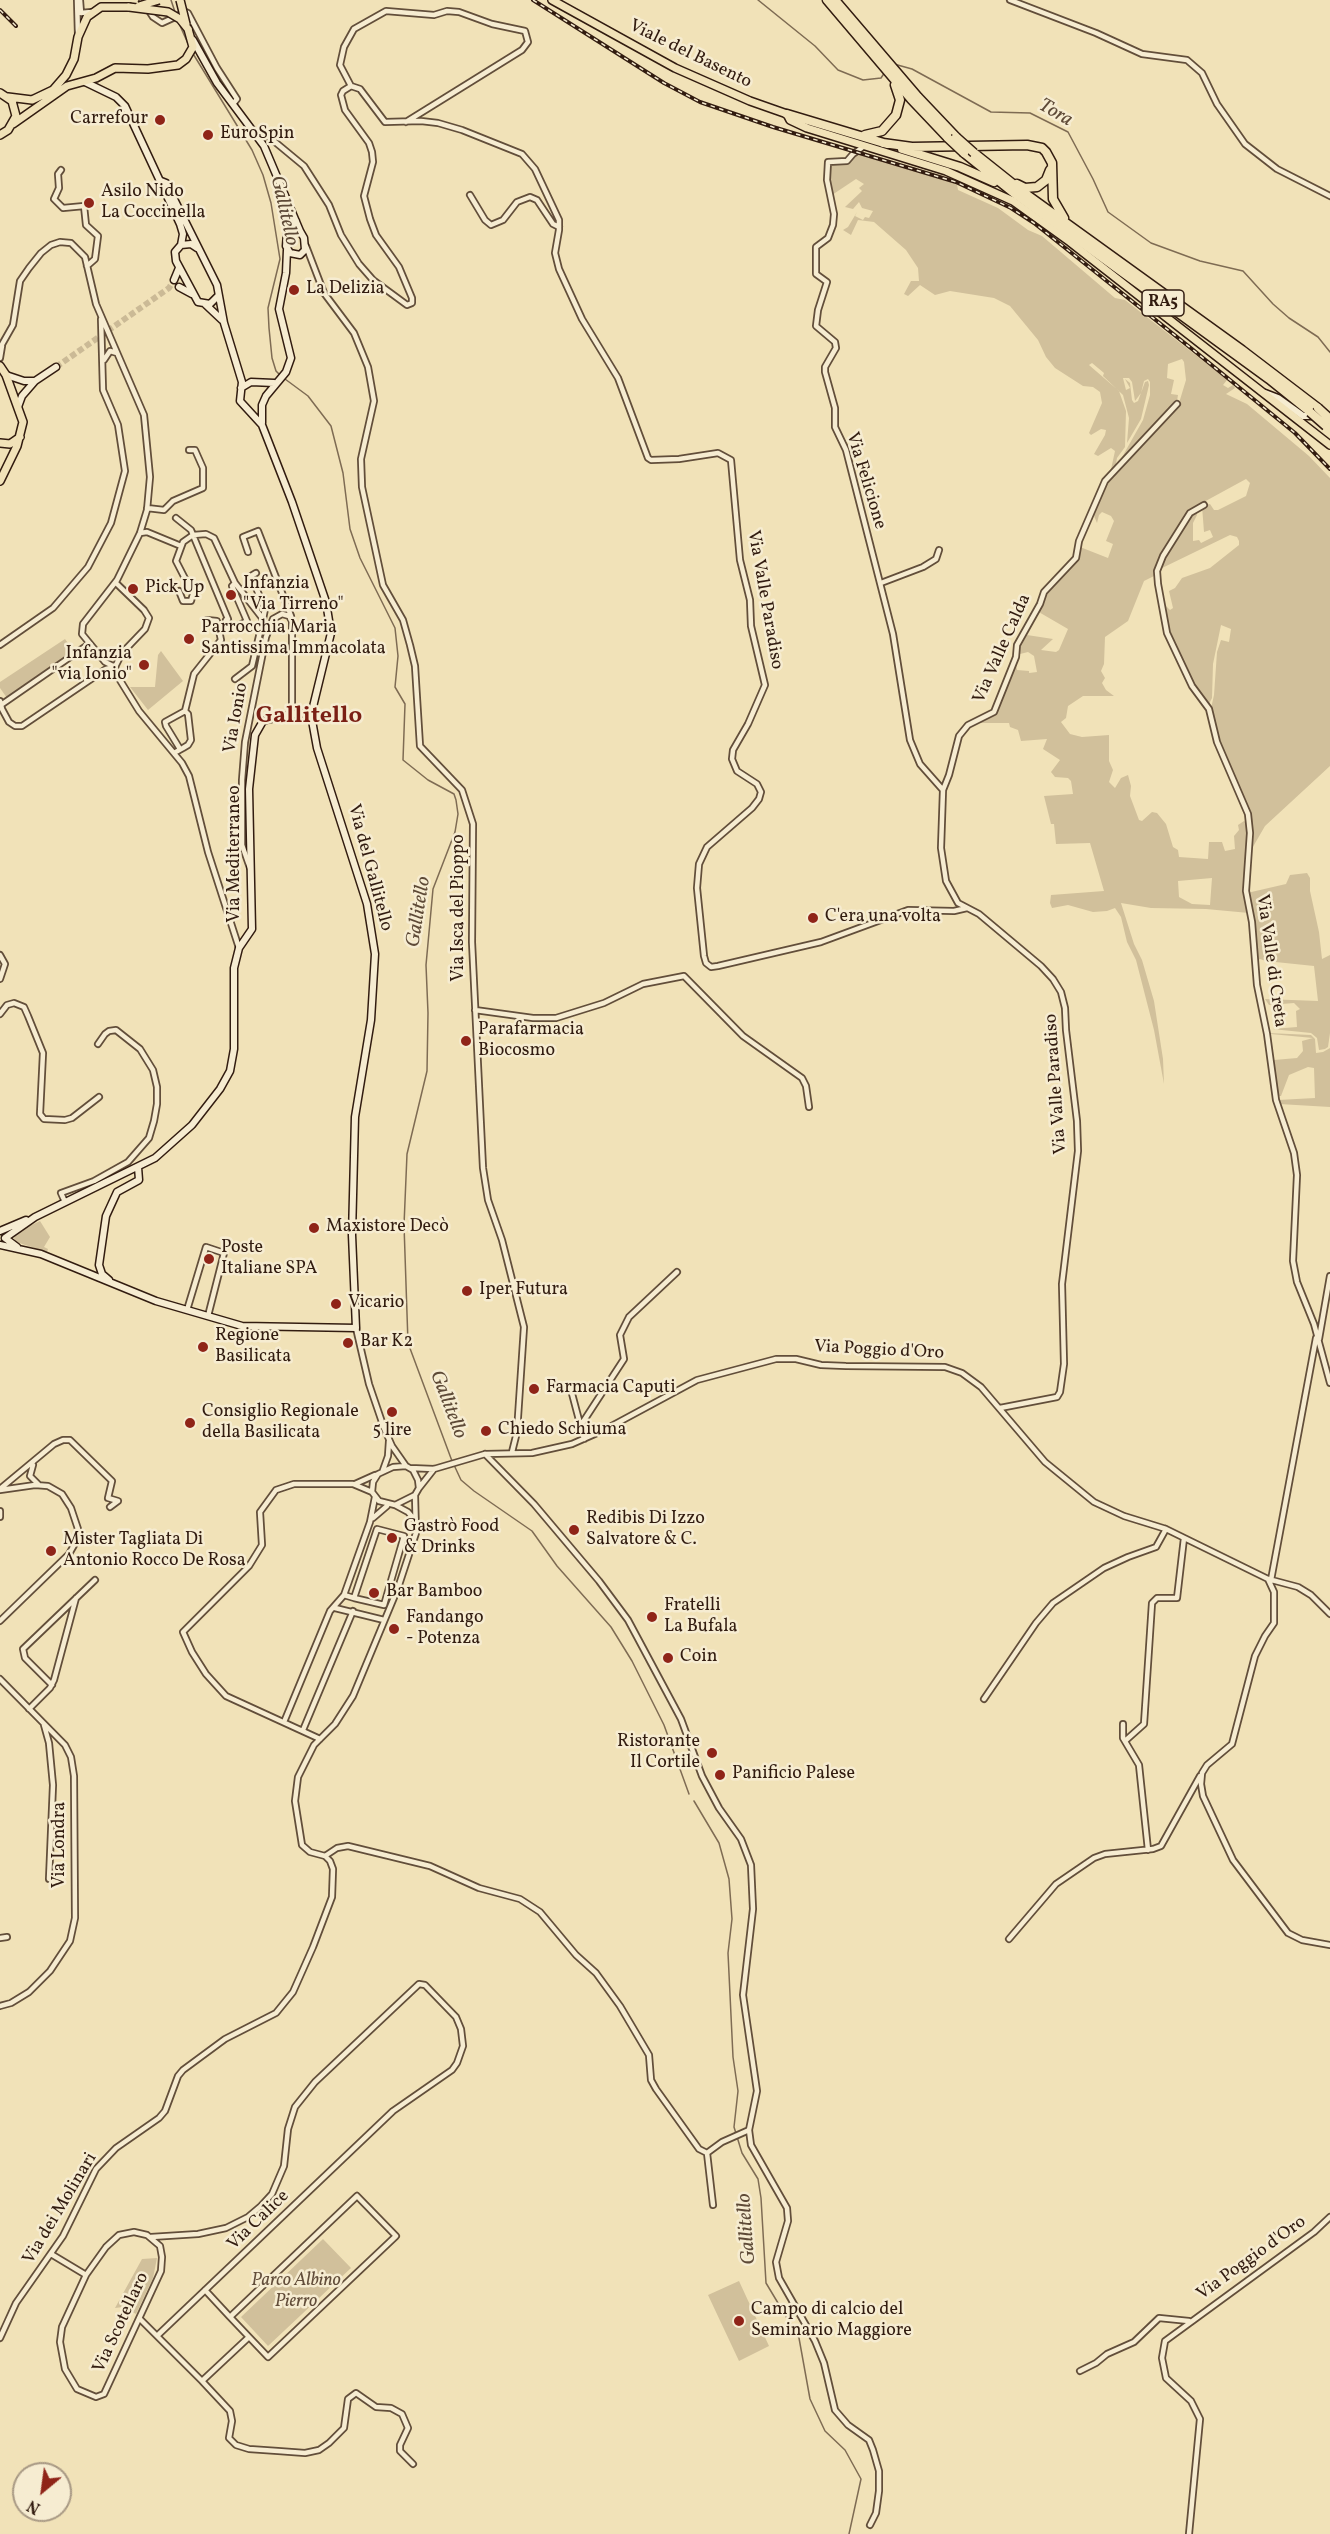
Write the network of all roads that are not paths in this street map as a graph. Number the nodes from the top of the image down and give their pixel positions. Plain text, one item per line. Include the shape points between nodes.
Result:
1 (78, 0) edge
2 (142, 0) edge
3 (159, 0) edge
4 (180, 0) edge
5 (552, 0) edge
6 (827, 0) edge
7 (835, 0) edge
8 (1010, 0) edge
9 (129, 7) junction
10 (94, 11) junction
11 (188, 30) junction
12 (78, 37) junction
13 (192, 40) junction
14 (889, 74) junction
15 (85, 82) junction
16 (901, 82) junction
17 (351, 86) junction
18 (0, 91) edge
19 (8, 97) junction
20 (233, 104) junction
21 (787, 114) junction
22 (406, 122) junction
23 (13, 124) junction
24 (856, 134) junction
25 (0, 135) edge
26 (258, 137) junction
27 (952, 137) junction
28 (883, 142) junction
29 (861, 148) junction
30 (1052, 163) junction
31 (61, 170) dead end
32 (996, 172) junction
33 (161, 181) junction
34 (1015, 194) junction
35 (470, 195) dead end
36 (1330, 196) edge
37 (560, 228) junction
38 (297, 230) junction
39 (181, 245) junction
40 (306, 246) junction
41 (197, 248) junction
42 (287, 249) junction
43 (299, 255) junction
44 (1111, 255) junction
45 (310, 260) junction
46 (87, 266) junction
47 (179, 267) junction
48 (286, 273) junction
49 (174, 280) tunnel mouth
50 (179, 287) dead end
51 (193, 295) junction
52 (219, 295) junction
53 (206, 304) junction
54 (101, 316) junction
55 (224, 323) junction
56 (1, 347) edge
57 (117, 353) junction
58 (0, 358) edge
59 (237, 362) junction
60 (103, 363) junction
61 (0, 365) edge
62 (56, 367) tunnel mouth
63 (6, 375) junction
64 (35, 381) junction
65 (256, 383) junction
66 (274, 383) junction
67 (241, 388) junction
68 (1262, 392) junction
69 (266, 396) junction
70 (1177, 404) dead end
71 (262, 405) junction
72 (18, 407) junction
73 (248, 408) junction
74 (1314, 410) junction
75 (1330, 414) edge
76 (262, 425) junction
77 (1329, 425) edge
78 (20, 437) junction
79 (0, 443) edge
80 (1330, 445) edge
81 (189, 450) dead end
82 (0, 481) edge
83 (1204, 505) dead end
84 (147, 508) junction
85 (176, 518) dead end
86 (140, 533) junction
87 (193, 535) junction
88 (181, 546) junction
89 (939, 550) dead end
90 (248, 552) dead end
91 (256, 573) dead end
92 (881, 582) junction
93 (116, 583) junction
94 (235, 583) junction
95 (179, 591) dead end
96 (263, 619) junction
97 (291, 619) junction
98 (207, 620) dead end
99 (89, 644) junction
100 (130, 644) junction
101 (0, 645) edge
102 (136, 646) dead end
103 (115, 667) junction
104 (235, 679) dead end
105 (0, 703) edge
106 (185, 711) junction
107 (292, 715) junction
108 (311, 715) junction
109 (180, 749) junction
110 (174, 753) junction
111 (943, 790) junction
112 (250, 868) junction
113 (967, 908) junction
114 (239, 948) junction
115 (0, 955) edge
116 (0, 979) edge
117 (475, 1010) junction
118 (0, 1014) edge
119 (98, 1044) dead end
120 (99, 1097) dead end
121 (809, 1107) dead end
122 (138, 1167) junction
123 (65, 1202) junction
124 (35, 1216) junction
125 (12, 1232) junction
126 (1, 1238) edge
127 (16, 1246) junction
128 (99, 1265) junction
129 (81, 1271) junction
130 (677, 1272) dead end
131 (1330, 1276) edge
132 (114, 1285) junction
133 (187, 1310) junction
134 (208, 1316) junction
135 (356, 1328) junction
136 (1316, 1335) junction
137 (1318, 1342) junction
138 (1330, 1383) edge
139 (570, 1386) dead end
140 (999, 1408) junction
141 (581, 1425) junction
142 (388, 1439) junction
143 (584, 1439) junction
144 (512, 1452) junction
145 (485, 1454) junction
146 (34, 1463) junction
147 (408, 1467) junction
148 (434, 1469) junction
149 (383, 1470) junction
150 (23, 1471) junction
151 (30, 1472) junction
152 (378, 1474) junction
153 (353, 1484) junction
154 (40, 1485) junction
155 (20, 1487) junction
156 (419, 1488) junction
157 (0, 1489) edge
158 (373, 1495) junction
159 (416, 1495) junction
160 (392, 1505) junction
161 (110, 1507) dead end
162 (0, 1511) edge
163 (0, 1517) edge
164 (370, 1522) junction
165 (417, 1524) junction
166 (1166, 1529) junction
167 (1184, 1538) junction
168 (95, 1580) dead end
169 (1272, 1580) junction
170 (393, 1582) junction
171 (399, 1584) junction
172 (344, 1595) junction
173 (76, 1598) junction
174 (354, 1598) junction
175 (335, 1608) junction
176 (353, 1611) junction
177 (1330, 1614) edge
178 (384, 1620) junction
179 (0, 1621) edge
180 (0, 1679) edge
181 (52, 1685) junction
182 (984, 1700) dead end
183 (29, 1709) junction
184 (284, 1722) junction
185 (43, 1723) junction
186 (1123, 1724) dead end
187 (303, 1730) junction
188 (320, 1739) junction
189 (1125, 1742) junction
190 (1202, 1773) junction
191 (1148, 1850) junction
192 (325, 1856) junction
193 (49, 1879) dead end
194 (7, 1936) dead end
195 (0, 1938) edge
196 (1009, 1939) dead end
197 (1330, 1945) edge
198 (0, 2006) edge
199 (748, 2131) junction
200 (707, 2153) junction
201 (713, 2205) dead end
202 (1330, 2217) edge
203 (151, 2237) junction
204 (51, 2254) junction
205 (86, 2276) junction
206 (205, 2290) junction
207 (230, 2317) junction
208 (140, 2319) junction
209 (1189, 2321) junction
210 (158, 2335) junction
211 (249, 2337) junction
212 (0, 2338) edge
213 (1080, 2371) dead end
214 (202, 2381) junction
215 (413, 2464) dead end
216 (870, 2525) dead end
217 (1189, 2534) edge

1 - 10 street via 81,13
1 - 12 street
2 - 20 street, bridge via 157,21 166,22 188,13 237,99
3 - 9 main road, bridge
4 - 11 main road, bridge
5 - 21 main road, Viale del Basento via 675,68
6 - 14 highway, RA5
7 - 16 highway, RA5
8 - 36 street via 1142,54 1187,60 1202,73 1217,104 1245,144 1277,169
9 - 10 main road via 110,6
9 - 11 main road, bridge via 168,12
10 - 12 main road
11 - 13 main road
12 - 19 main road via 74,59 53,90 32,100
13 - 15 main road via 193,47 186,59 168,67 115,68
13 - 20 street
14 - 16 highway, RA5
14 - 24 highway via 900,100 896,115 876,133
15 - 23 main road via 72,84
15 - 33 street via 116,97 125,106
16 - 27 highway, RA5
17 - 22 street via 360,90 385,122
17 - 22 street via 339,61 354,29 386,12 459,12 525,31 528,42 522,50
17 - 26 street via 343,91 342,103 372,152 364,196 370,219 376,235 399,267 412,298 410,304 380,285 359,264 304,166 269,137
18 - 19 main road
19 - 23 main road via 15,108
20 - 26 street
21 - 24 highway
21 - 29 main road, Viale del Basento via 790,120 807,128
22 - 37 street via 438,123 522,154 535,170
23 - 25 main road
24 - 28 highway
26 - 38 street via 296,219
27 - 32 highway, RA5, bridge
27 - 34 highway, RA5, bridge via 964,153
28 - 30 highway via 912,147 1027,145 1041,148
28 - 34 highway via 976,173
29 - 68 main road, Viale del Basento via 946,171 1013,201
29 - 92 street, Via Felicione via 847,161 828,162 827,180 834,214 828,238 816,247 816,274 827,282 816,326 835,342 825,372 835,408 835,428 846,450
30 - 32 highway via 1046,180 1031,188
30 - 44 highway via 1053,199 1059,212
31 - 46 street via 54,199 63,208 84,206 86,225 98,236 95,259
32 - 44 highway, RA5
33 - 39 street via 180,224
33 - 41 street via 166,183
34 - 74 highway, RA5
35 - 37 street via 489,224 497,224 517,202 530,197
37 - 113 street, Via Valle Paradiso via 555,254 558,269 582,319 618,378 648,458 679,459 718,453 732,462 740,560 765,685 732,759 737,771 757,784 761,792 752,807 707,846 699,864 697,888 706,963 718,966 821,942 908,910
38 - 40 street
38 - 42 street via 286,237
39 - 41 street
39 - 47 street via 174,255
40 - 43 street
40 - 45 street, Via Isca del Pioppo
41 - 52 street
42 - 43 street
42 - 48 street
43 - 45 street
43 - 48 street
44 - 74 highway, RA5
45 - 117 street, Via Isca del Pioppo via 324,293 359,341 368,367 374,401 361,459 362,487 384,585 403,620 410,645 420,746 455,781 470,807 474,843 471,910
46 - 54 street
46 - 56 street via 85,257 71,243 60,242 41,252 20,281 13,325
47 - 49 street
47 - 51 street
48 - 66 street via 279,309 291,358 286,372
50 - 51 street
51 - 53 street
52 - 53 street
52 - 55 street
53 - 55 street
54 - 57 street
54 - 60 street
55 - 59 street
56 - 58 street
57 - 60 street via 110,351
57 - 84 street via 144,415 150,477
59 - 65 street
59 - 67 street
60 - 101 street via 103,390 118,425 125,471 111,523 88,567 53,608
61 - 63 main road
62 - 64 street
63 - 64 street
63 - 72 main road
64 - 72 street
65 - 66 street
65 - 67 street
65 - 69 street
66 - 69 street
67 - 73 street via 240,401
68 - 75 street via 1303,416
68 - 80 main road, Viale del Basento
69 - 71 street
70 - 111 street, Via Valle Calda via 1105,480 1079,541 1076,558 1044,592 1017,645 994,712 968,725 959,736
71 - 73 street
71 - 76 street, Via del Gallitello
72 - 78 main road via 24,422
73 - 76 street, Via del Gallitello
74 - 77 highway, RA5, bridge
76 - 108 street, Via del Gallitello via 326,602 331,633
78 - 79 main road via 10,444
78 - 82 main road
81 - 84 street via 195,450 203,468 203,488 173,501 164,510
83 - 136 street, Via Valle di Creta via 1190,513 1163,556 1157,572 1158,584 1167,633 1192,686 1209,708 1217,742 1248,814 1245,891 1256,974 1276,1100 1294,1153 1297,1175 1293,1261
84 - 86 street
85 - 87 street
86 - 88 street via 147,532
86 - 93 street
87 - 88 street
87 - 94 street via 214,538
87 - 94 street via 226,620 234,628 247,621 232,586
88 - 95 street via 176,561 193,594 191,601 183,601
89 - 92 street via 936,559 923,567
90 - 97 street via 243,537 258,531
91 - 96 street via 251,576 265,609
92 - 111 street, Via Felicione via 910,740 920,764
93 - 99 street via 83,624 82,634
93 - 100 street via 149,618 145,629
94 - 96 street
96 - 104 street via 252,666
97 - 107 street
97 - 112 street, Via Ionio via 282,614 273,619 266,637 244,751 242,845
98 - 106 street via 218,621 221,640 194,674
99 - 103 street
99 - 105 street
100 - 102 street
100 - 103 street
103 - 105 street via 106,669 22,726 9,722
103 - 110 street via 139,711
106 - 109 street via 191,740
106 - 109 street via 165,722
107 - 108 street, Via Mediterraneo
107 - 112 street, Via Mediterraneo via 263,721 255,735 249,789
108 - 135 street, Via del Gallitello via 317,748 367,904 375,954 371,1020 355,1117 352,1235
109 - 110 street
110 - 114 street via 189,776
111 - 113 street via 941,848 946,881 958,903
112 - 114 street, Via Mediterraneo via 252,929
113 - 140 street, Via Valle Paradiso via 1041,966 1061,992 1077,1121 1078,1151 1062,1284 1064,1364 1060,1392 1057,1397
114 - 122 street, Via Mediterraneo via 234,968 234,1049 230,1071 220,1089 177,1140
115 - 116 street via 5,964
117 - 121 street via 556,1018 604,1003 643,984 684,976 743,1036 801,1078
117 - 144 street, Via Isca del Pioppo via 485,1187 524,1327 517,1432
118 - 120 street via 14,1003 24,1007 28,1016 43,1053 40,1114 44,1119 72,1118
119 - 123 street via 105,1034 116,1030 140,1049 153,1070 158,1104 149,1138 128,1162 61,1193
122 - 123 street, Via Mediterraneo
122 - 128 street via 139,1180 117,1192 106,1216
123 - 124 street, Via Mediterraneo
124 - 125 street, Via Mediterraneo
124 - 126 street, Via Mediterraneo
125 - 126 street, Via Mediterraneo
125 - 127 street via 10,1238
126 - 127 street
127 - 129 street
128 - 129 street via 93,1273
128 - 132 street
129 - 132 street
130 - 141 street via 629,1317 620,1335 624,1359
131 - 137 street, Via Valle di Creta
132 - 133 street
133 - 134 street
133 - 134 street via 206,1247 224,1253
134 - 135 street via 242,1326
135 - 142 street, Via del Gallitello via 369,1384
136 - 137 street, Via Valle di Creta
136 - 169 street
137 - 138 street, Via Valle di Creta
139 - 141 street
140 - 143 street, Via Poggio d'Oro via 971,1378 945,1367 846,1366 776,1359 697,1380
140 - 166 street, Via Poggio d'Oro via 1045,1462 1094,1502
141 - 143 street
142 - 147 street, Via del Gallitello
142 - 149 street, Via del Gallitello
143 - 144 street, Via Poggio d'Oro via 551,1450
144 - 145 street, Via Poggio d'Oro
145 - 148 street, Via Poggio d'Oro
145 - 199 street via 534,1504 628,1620 681,1719 702,1776 741,1839 754,1882 743,1995 757,2091
146 - 150 street
146 - 151 street
146 - 161 street via 57,1443 74,1442 112,1481 107,1496 118,1501
147 - 148 street, Via Poggio d'Oro
147 - 149 street
147 - 156 street via 417,1476
148 - 156 street, Via Poggio d'Oro
149 - 152 street
150 - 155 street via 17,1480
150 - 157 street
151 - 154 street via 31,1479
151 - 155 street
152 - 153 street
152 - 158 street via 373,1482
153 - 158 street
153 - 184 street via 294,1484 276,1490 260,1512 262,1545 249,1566 183,1632 206,1674 226,1696
154 - 155 street
154 - 179 street via 62,1494 78,1529 77,1540 69,1554
155 - 157 street
156 - 159 street
158 - 160 street
158 - 164 street
159 - 160 street
159 - 165 street
160 - 164 street via 378,1512
160 - 165 street via 408,1512
162 - 163 street
164 - 172 street
165 - 171 street
166 - 167 street, Via Poggio d'Oro
166 - 182 street via 1156,1547 1104,1568 1046,1610
167 - 169 street, Via Poggio d'Oro
167 - 189 street via 1177,1598 1157,1598 1152,1603 1144,1724
168 - 173 street
169 - 177 street, Via Poggio d'Oro via 1298,1587
169 - 190 street via 1274,1623 1256,1656 1232,1744
170 - 171 street
170 - 174 street via 384,1605
170 - 174 street via 404,1536 377,1528
171 - 178 street
172 - 174 street
172 - 175 street
173 - 181 street
173 - 181 street via 23,1649 25,1658
175 - 176 street
175 - 184 street via 330,1611
176 - 178 street
176 - 187 street
178 - 188 street via 353,1696
180 - 183 street, Via Londra
181 - 183 street
183 - 185 street, Via Londra
184 - 187 street
185 - 193 street via 53,1785
185 - 198 street, Via Londra via 64,1744 74,1766 75,1926 65,1949 38,1984 20,1998
186 - 189 street
187 - 188 street
188 - 192 street via 298,1777 295,1801 302,1845
189 - 191 street via 1138,1765
190 - 191 street via 1164,1842
190 - 197 street via 1203,1796 1233,1860 1288,1933
191 - 196 street via 1094,1858 1056,1884
192 - 200 street via 348,1846 430,1866 479,1888 520,1899 540,1912 620,2006 648,2055 656,2089 699,2149
192 - 204 street, Via dei Molinari via 333,1869 332,1896 313,1947 284,2005 270,2017 225,2039 177,2076 159,2118 116,2148 96,2169
194 - 195 street
199 - 200 street
199 - 216 street via 751,2145 788,2208 776,2262 779,2278 815,2341 835,2410 869,2440 879,2471 876,2513
200 - 201 street
202 - 209 street, Via Poggio d'Oro
203 - 205 street, Via Scotellaro via 134,2232 119,2235
203 - 206 street, Via Calice via 226,2228 261,2206 272,2194 284,2166 295,2107 315,2082 413,1988 423,1983 459,2022 463,2036 457,2063 445,2077 403,2102
203 - 208 street, Via Scotellaro via 160,2246 162,2264
204 - 205 street
204 - 212 street, Via dei Molinari via 16,2303
205 - 208 street, Via Scotellaro via 67,2312 60,2342 65,2369 77,2389 96,2397 104,2394
206 - 207 street
206 - 210 street, Via Calice
207 - 211 street
207 - 211 street via 357,2196 396,2236 268,2357
208 - 210 street
209 - 213 street, Via Poggio d'Oro via 1159,2318 1134,2342
209 - 217 street, Via Poggio d'Oro via 1167,2338 1161,2352 1166,2378 1191,2401 1200,2419
210 - 214 street
211 - 214 street
214 - 215 street via 230,2411 229,2438 236,2445 305,2453 318,2450 344,2428 348,2399 356,2393 376,2407 402,2414 408,2428 400,2451

